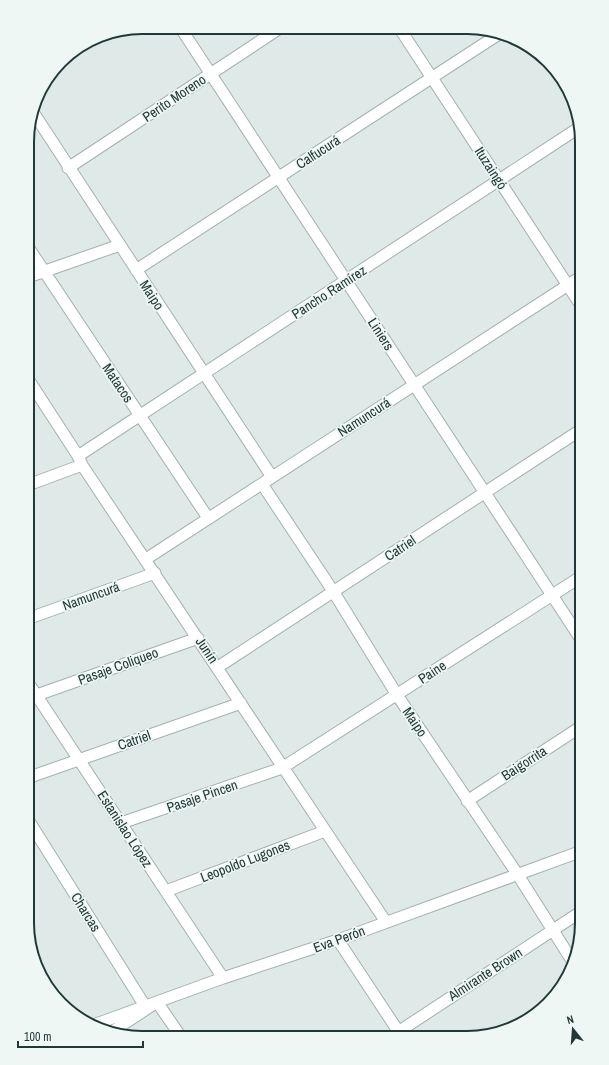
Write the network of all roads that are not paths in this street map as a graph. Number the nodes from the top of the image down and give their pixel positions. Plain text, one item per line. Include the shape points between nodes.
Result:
1 (185, 34) edge
2 (271, 34) edge
3 (403, 34) edge
4 (494, 38) edge
5 (211, 74) junction
6 (432, 78) junction
7 (37, 118) edge
8 (574, 132) edge
9 (68, 168) junction
10 (279, 178) junction
11 (499, 180) junction
12 (120, 245) junction
13 (34, 257) edge
14 (136, 270) junction
15 (43, 272) junction
16 (34, 275) edge
17 (575, 280) edge
18 (346, 281) junction
19 (568, 285) junction
20 (575, 296) edge
21 (204, 374) junction
22 (414, 385) junction
23 (34, 388) edge
24 (140, 416) junction
25 (575, 434) edge
26 (80, 461) junction
27 (272, 477) junction
28 (34, 481) edge
29 (262, 484) junction
30 (484, 492) junction
31 (208, 518) junction
32 (146, 559) junction
33 (155, 573) junction
34 (575, 580) edge
35 (333, 592) junction
36 (552, 595) junction
37 (34, 616) edge
38 (575, 630) edge
39 (198, 638) junction
40 (218, 667) junction
41 (34, 691) edge
42 (37, 695) junction
43 (396, 695) junction
44 (241, 703) junction
45 (575, 731) edge
46 (80, 760) junction
47 (282, 768) junction
48 (34, 776) edge
49 (467, 801) junction
50 (121, 823) junction
51 (34, 829) edge
52 (325, 830) junction
53 (575, 854) edge
54 (518, 875) junction
55 (166, 891) junction
56 (575, 915) edge
57 (386, 922) junction
58 (552, 930) junction
59 (338, 940) junction
60 (569, 957) edge
61 (223, 978) junction
62 (157, 1002) junction
63 (145, 1006) junction
64 (100, 1023) edge
65 (118, 1028) edge
66 (177, 1031) edge
67 (397, 1031) edge
68 (406, 1031) edge

1 - 5 street, Liniers
2 - 5 street, Perito Moreno
3 - 6 street, Ituzaingó
4 - 6 street, Calfucurá
5 - 9 street, Perito Moreno
5 - 10 street, Liniers
6 - 10 street, Calfucurá
6 - 11 street, Ituzaingó
7 - 9 street, Maipo
8 - 11 street, Pancho Ramírez
9 - 12 street, Maipo
10 - 14 street, Calfucurá
10 - 18 street, Liniers
11 - 18 street, Pancho Ramírez
11 - 19 street, Ituzaingó
12 - 14 street, Maipo
12 - 15 street
13 - 15 street, Matacos
14 - 21 street, Maipo
15 - 16 street
15 - 24 street, Matacos
17 - 19 street, Namuncurá
18 - 21 street, Pancho Ramírez
18 - 22 street, Liniers
19 - 20 street, Ituzaingó
19 - 22 street, Namuncurá
21 - 24 street, Pancho Ramírez
21 - 27 street, Maipo
22 - 27 street, Namuncurá
22 - 30 street, Liniers
23 - 26 street, Junín
24 - 26 street, Pancho Ramírez
24 - 31 street, Matacos
25 - 30 street, Catriel
26 - 28 street, Pancho Ramírez
26 - 32 street, Junín
27 - 29 street, Namuncurá
29 - 31 street, Namuncurá
29 - 35 street, Maipo
30 - 35 street, Catriel
30 - 36 street, Liniers
31 - 32 street, Namuncurá
32 - 33 street, Junín
33 - 37 street, Namuncurá
33 - 39 street, Junín
34 - 36 street, Paine
35 - 40 street, Catriel
35 - 43 street, Maipo
36 - 38 street, Liniers
36 - 43 street, Paine
39 - 40 street, Junín
39 - 42 street, Pasaje Coliqueo
40 - 44 street, Junín
41 - 42 street, Estanislao López
42 - 46 street, Estanislao López
43 - 47 street, Paine
43 - 49 street, Maipo
44 - 46 street, Catriel
44 - 47 street, Junín
45 - 49 street, Baigorrita
46 - 48 street, Catriel
46 - 50 street, Estanislao López
47 - 50 street, Pasaje Pincen
47 - 52 street, Junín
49 - 54 street, Maipo
50 - 55 street, Estanislao López
51 - 63 street, Charcas
52 - 55 street, Leopoldo Lugones
52 - 57 street, Junín
53 - 54 street, Eva Perón
54 - 57 street, Eva Perón
54 - 58 street, Maipo
55 - 61 street, Estanislao López
56 - 58 street, Almirante Brown
57 - 59 street, Eva Perón
58 - 60 street, Maipo
58 - 68 street, Almirante Brown
59 - 61 street, Eva Perón
59 - 67 street
61 - 62 street, Eva Perón
62 - 63 street, Eva Perón
62 - 65 street
62 - 66 street
63 - 64 street, Eva Perón

